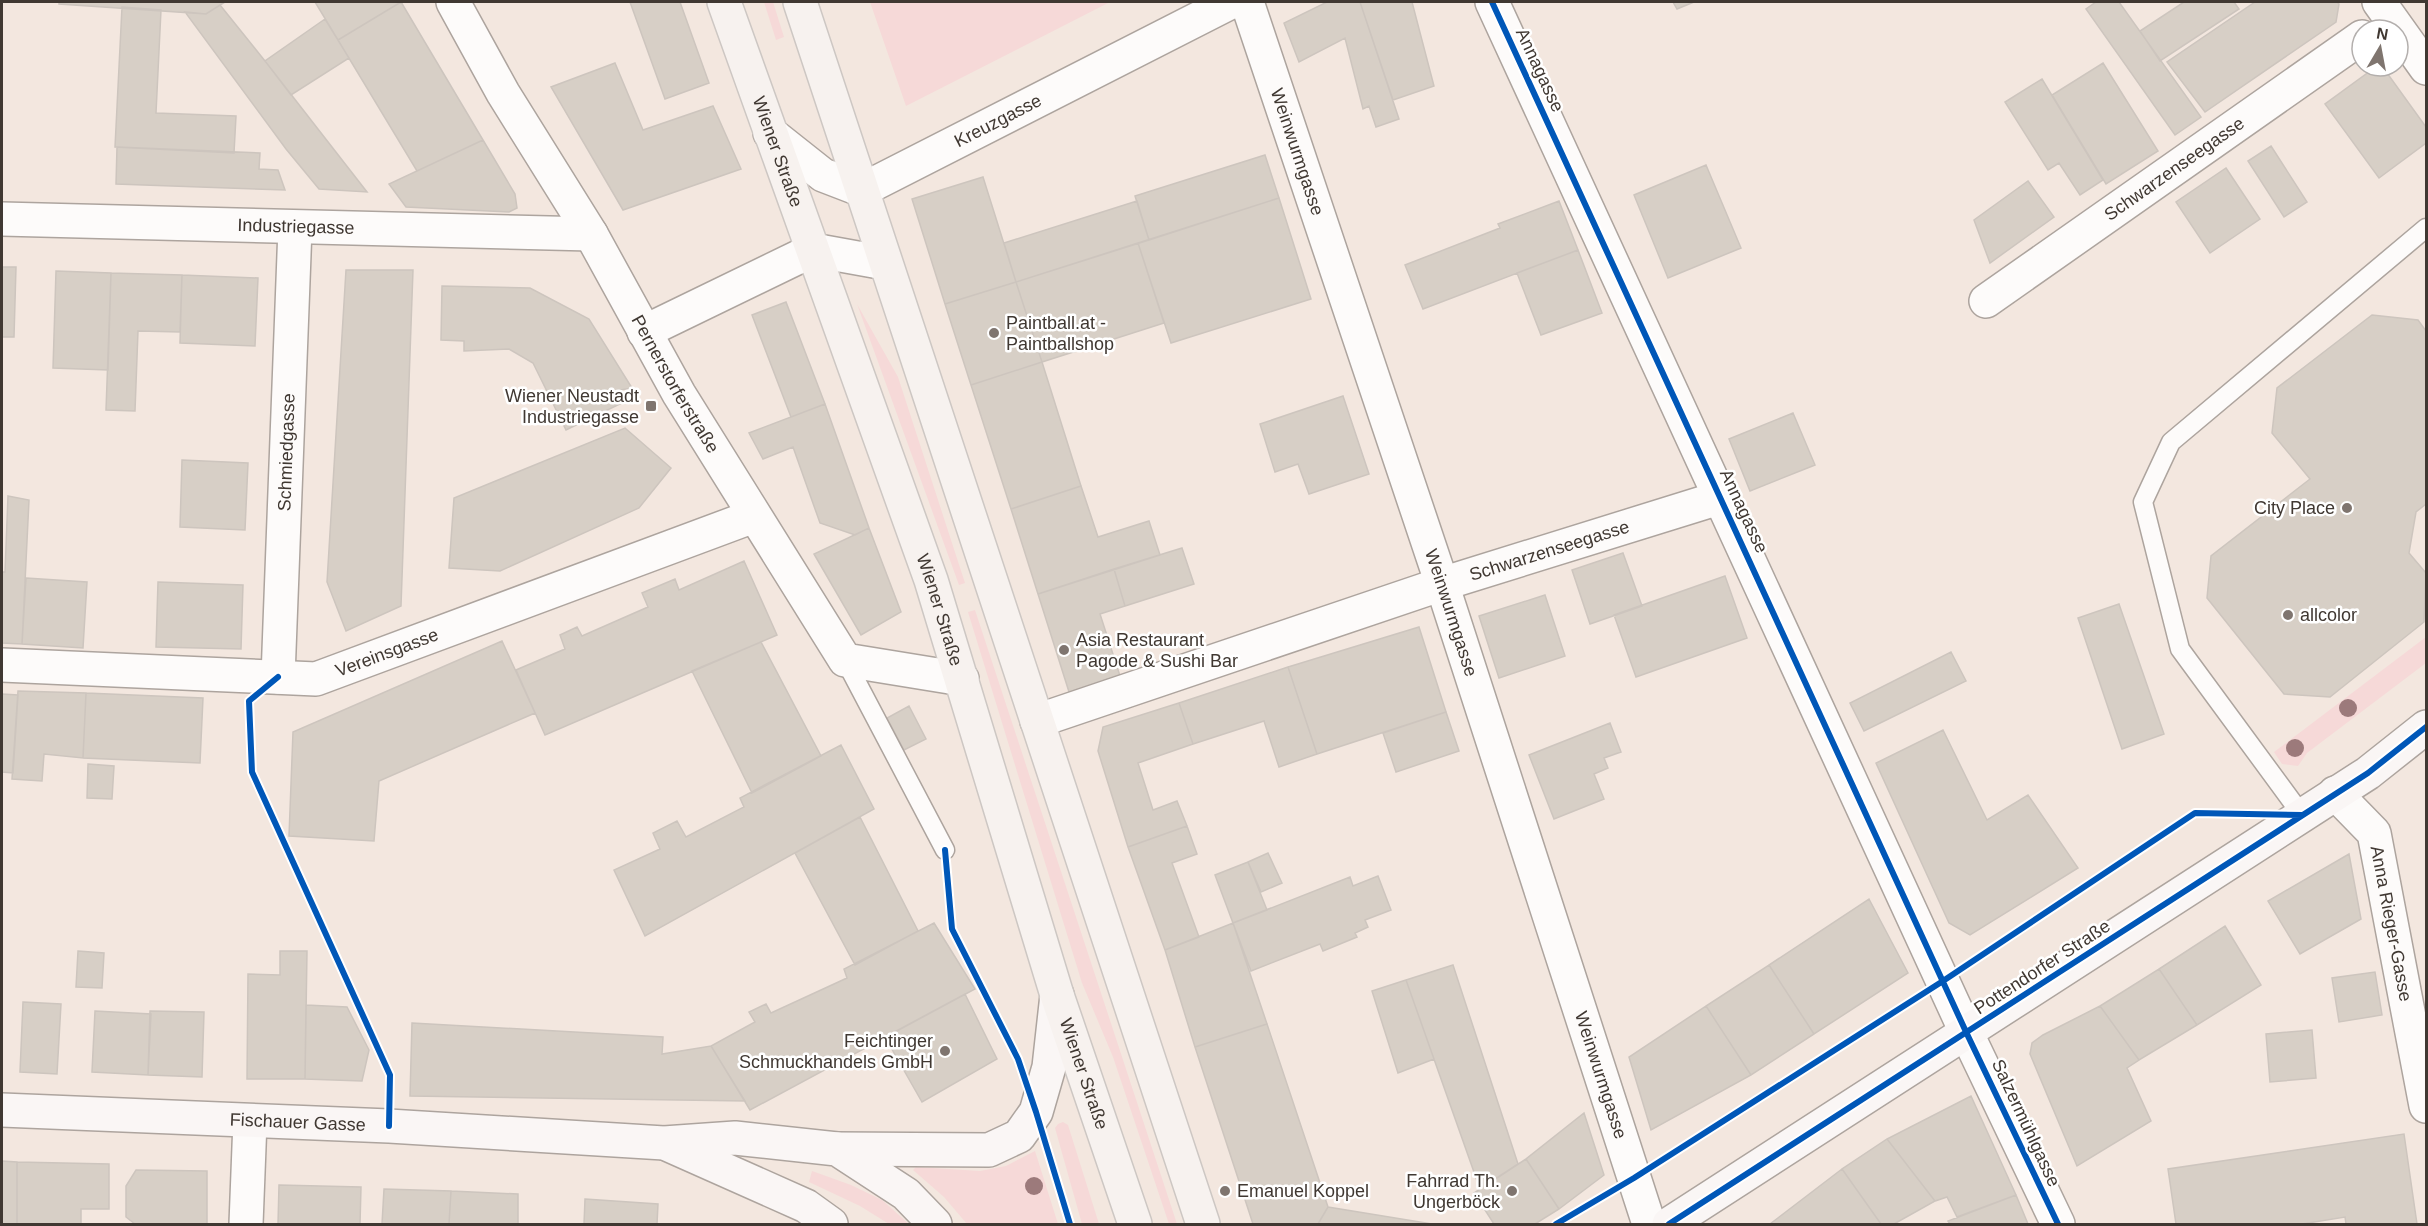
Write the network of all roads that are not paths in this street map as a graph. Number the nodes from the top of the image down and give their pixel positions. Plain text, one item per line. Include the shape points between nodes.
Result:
1 (453, 2) edge
2 (724, 2) edge
3 (800, 2) edge
4 (1231, 2) edge
5 (1247, 2) edge
6 (1492, 2) edge
7 (2381, 16) edge
8 (2350, 45) edge
9 (2427, 68) edge
10 (770, 133) junction
11 (862, 190) junction
12 (2, 219) edge
13 (295, 228) junction
14 (2427, 228) edge
15 (591, 234) junction
16 (813, 250) junction
17 (885, 263) junction
18 (1986, 301) dead end
19 (644, 332) junction
20 (1722, 497) junction
21 (754, 516) junction
22 (1442, 584) junction
23 (845, 660) junction
24 (2, 665) edge
25 (278, 676) junction
26 (962, 679) junction
27 (1037, 721) junction
28 (2427, 727) edge
29 (2336, 793) junction
30 (2302, 815) junction
31 (945, 850) dead end
32 (1057, 995) junction
33 (1967, 1034) junction
34 (2427, 1106) edge
35 (2, 1110) edge
36 (250, 1120) junction
37 (664, 1143) junction
38 (837, 1149) junction
39 (246, 1224) edge
40 (831, 1224) edge
41 (935, 1224) edge
42 (1135, 1224) edge
43 (1203, 1224) edge
44 (1649, 1224) edge
45 (1669, 1224) edge
46 (2058, 1224) edge

1 - 15 street, Pernerstorferstraße via 502,93
2 - 10 main road, Wiener Straße
3 - 11 main road
4 - 11 street, Kreuzgasse
5 - 22 street, Weinwurmgasse
6 - 20 street, Annagasse
7 - 9 street
8 - 18 street, Schwarzenseegasse
10 - 11 street via 823,175
10 - 16 main road, Wiener Straße
11 - 17 main road
12 - 13 street, Industriegasse
13 - 15 street, Industriegasse
13 - 25 street, Schmiedgasse
14 - 30 lane via 2171,442 2143,502 2180,649
15 - 19 street, Pernerstorferstraße
16 - 17 street
16 - 19 street
16 - 26 main road, Wiener Straße via 931,580
17 - 27 main road
19 - 21 street, Pernerstorferstraße
20 - 22 street, Schwarzenseegasse
20 - 33 street, Annagasse
21 - 23 street, Pernerstorferstraße
21 - 25 street, Vereinsgasse via 316,679
22 - 27 street, Schwarzenseegasse
22 - 44 street, Weinwurmgasse
23 - 26 street
23 - 31 lane
24 - 25 street, Vereinsgasse
26 - 32 main road, Wiener Straße
27 - 43 main road
28 - 29 main road, Pottendorfer Straße
29 - 30 main road, Pottendorfer Straße
29 - 34 street, Anna Rieger-Gasse via 2374,833
30 - 33 main road, Pottendorfer Straße
32 - 38 main road, Fischauer Gasse via 1048,1067 1036,1112 1019,1136 989,1150
32 - 42 main road, Wiener Straße
33 - 45 main road, Pottendorfer Straße
33 - 46 street, Salzermühlgasse
35 - 36 main road, Fischauer Gasse
36 - 37 main road, Fischauer Gasse
36 - 39 street
37 - 38 main road, Fischauer Gasse via 735,1138
37 - 40 main road, Fischauer Gasse via 806,1206
38 - 41 main road, Fischauer Gasse via 906,1194

